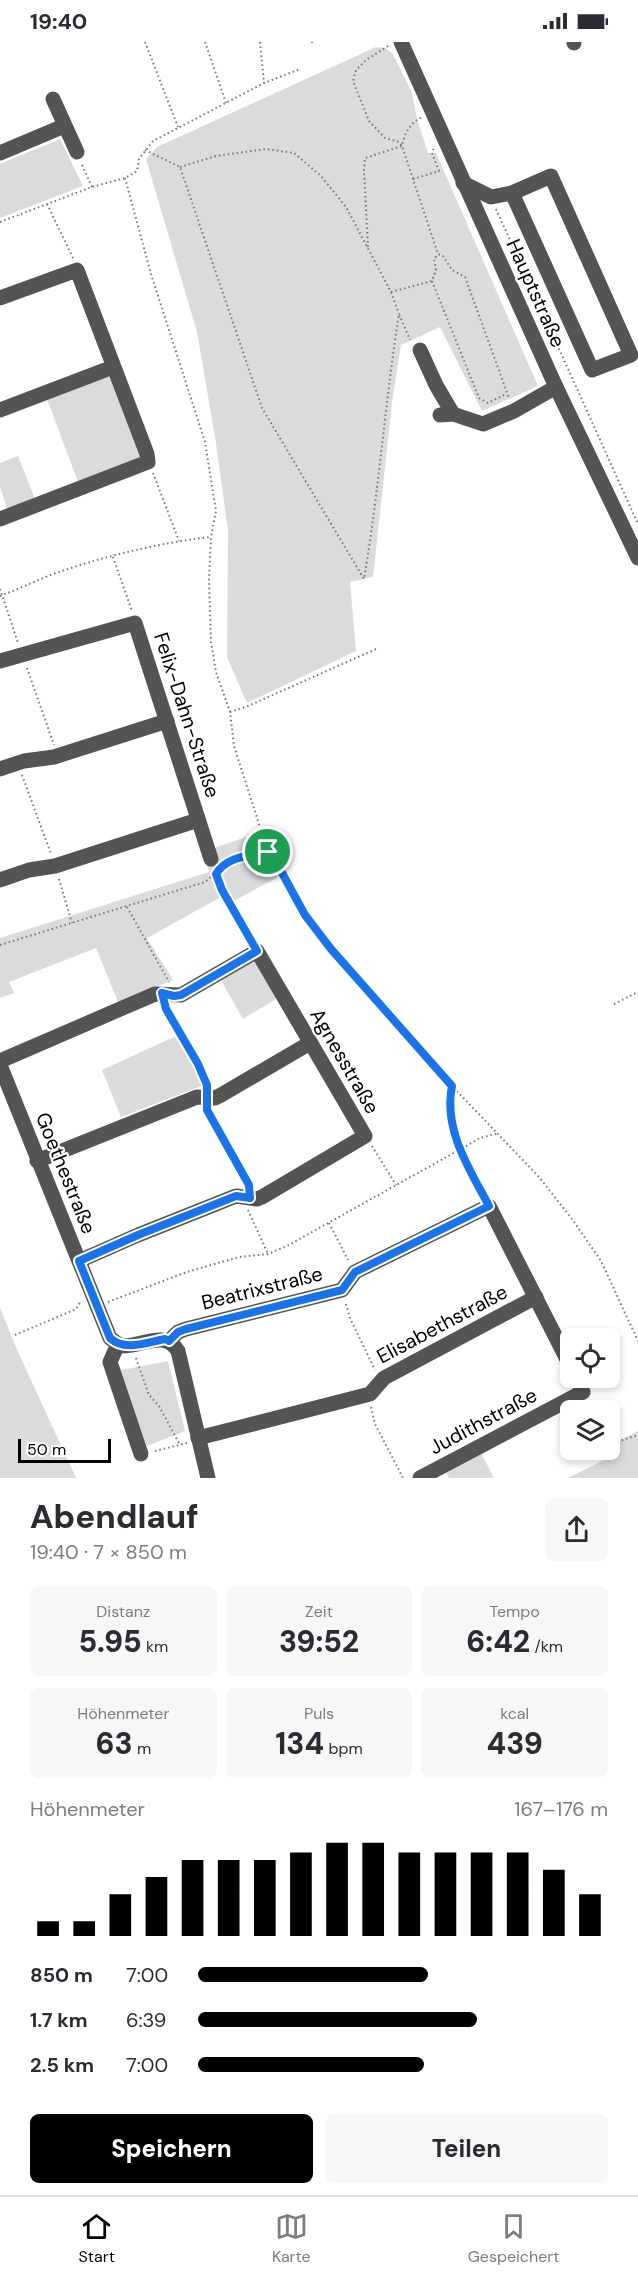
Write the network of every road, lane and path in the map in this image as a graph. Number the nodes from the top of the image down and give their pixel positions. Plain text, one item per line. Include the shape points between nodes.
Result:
1 (145, 42) edge
2 (205, 42) edge
3 (260, 42) edge
4 (397, 43) edge
5 (300, 69) dead end
6 (264, 83) junction
7 (53, 99) dead end
8 (226, 104) junction
9 (424, 116) dead end
10 (64, 126) junction
11 (178, 127) junction
12 (445, 140) junction
13 (402, 146) junction
14 (145, 150) junction
15 (77, 152) joint
16 (0, 153) edge
17 (180, 167) junction
18 (125, 178) junction
19 (413, 178) junction
20 (464, 183) junction
21 (92, 187) junction
22 (512, 192) junction
23 (491, 196) junction
24 (47, 204) junction
25 (0, 222) edge
26 (368, 249) junction
27 (438, 254) junction
28 (77, 270) junction
29 (432, 281) junction
30 (391, 292) junction
31 (0, 298) edge
32 (399, 314) junction
33 (415, 345) joint
34 (113, 367) junction
35 (573, 379) junction
36 (556, 387) junction
37 (507, 393) junction
38 (0, 410) edge
39 (514, 411) junction
40 (148, 462) junction
41 (0, 519) edge
42 (638, 524) edge
43 (211, 537) junction
44 (178, 541) junction
45 (113, 557) junction
46 (638, 558) edge
47 (0, 589) edge
48 (1, 596) edge
49 (135, 623) junction
50 (375, 649) dead end
51 (22, 654) junction
52 (0, 661) edge
53 (230, 712) junction
54 (167, 721) junction
55 (54, 756) junction
56 (19, 763) junction
57 (0, 769) edge
58 (198, 820) junction
59 (268, 852) junction
60 (211, 859) dead end
61 (55, 866) junction
62 (216, 874) junction
63 (0, 880) edge
64 (127, 906) junction
65 (72, 922) junction
66 (0, 945) edge
67 (257, 951) junction
68 (638, 992) edge
69 (168, 995) junction
70 (614, 1004) dead end
71 (310, 1042) junction
72 (0, 1063) edge
73 (452, 1086) junction
74 (207, 1098) junction
75 (499, 1133) junction
76 (365, 1136) junction
77 (459, 1150) junction
78 (37, 1161) junction
79 (396, 1185) junction
80 (250, 1198) junction
81 (489, 1206) junction
82 (328, 1223) junction
83 (268, 1254) junction
84 (79, 1261) junction
85 (355, 1272) junction
86 (90, 1289) junction
87 (342, 1290) junction
88 (536, 1297) junction
89 (97, 1306) junction
90 (15, 1335) dead end
91 (169, 1341) junction
92 (638, 1341) edge
93 (126, 1345) junction
94 (560, 1345) edge
95 (376, 1387) junction
96 (581, 1388) edge
97 (638, 1435) edge
98 (198, 1438) junction
99 (620, 1441) edge
100 (141, 1454) joint
101 (208, 1478) edge
102 (403, 1478) edge
103 (420, 1478) edge

1 - 11 path
2 - 8 path
3 - 6 path
4 - 12 street, Hauptstraße
4 - 13 path via 366,60 356,70 353,81 369,121 385,138
5 - 6 path
6 - 8 path
7 - 10 street
8 - 11 path
9 - 13 path via 404,134
10 - 15 street
10 - 16 street
11 - 14 path
12 - 19 path via 436,143 432,153 439,171
12 - 20 street, Hauptstraße
13 - 19 path
13 - 26 path via 365,158
14 - 17 path
14 - 18 path via 137,171
15 - 21 path
17 - 26 path via 256,150 294,153 321,176 346,207
17 - 32 path via 262,408 364,579
18 - 21 path
18 - 43 path via 205,442 216,511
19 - 27 path
20 - 23 street
20 - 36 street, Hauptstraße
21 - 24 path
22 - 22 street via 551,176 631,355 592,370
22 - 23 street
23 - 35 path
24 - 25 path
24 - 28 path
26 - 30 path
27 - 29 path
27 - 37 path via 452,270 465,277
28 - 31 street
28 - 34 street
29 - 30 path
29 - 37 path via 479,398 488,403
30 - 32 path
32 - 33 path
33 - 39 street via 447,414 483,424
34 - 38 street
34 - 40 street
35 - 36 path
35 - 42 path
36 - 39 street
36 - 46 street, Hauptstraße
37 - 39 path
40 - 41 street
40 - 44 path
43 - 44 path
43 - 53 path via 211,642 216,672
44 - 45 path
45 - 48 path via 57,573
45 - 49 path
47 - 48 path
48 - 51 path
49 - 51 street
49 - 54 street, Felix-Dahn-Straße
50 - 53 path
51 - 52 street
51 - 55 path
53 - 59 path via 234,746
54 - 55 street
54 - 58 street, Felix-Dahn-Straße
55 - 56 street
56 - 57 street
56 - 61 path
58 - 60 street, Felix-Dahn-Straße
58 - 61 street
59 - 62 path via 234,859
59 - 73 path via 305,915 331,949
61 - 63 street
61 - 65 path
62 - 64 path via 205,882
62 - 67 path
64 - 65 path
64 - 69 path via 169,981
65 - 66 path
67 - 69 street via 181,995
67 - 71 street, Agnesstraße
68 - 70 path
69 - 72 street via 155,994
69 - 74 path via 166,1009 198,1064 207,1085
71 - 74 street via 221,1095
71 - 76 street, Agnesstraße
72 - 78 street, Goethestraße
73 - 75 path
73 - 77 path via 449,1098
74 - 78 street via 196,1097
74 - 80 path via 207,1110 249,1185
75 - 77 path
75 - 92 path via 539,1177 601,1261
76 - 79 path
76 - 80 street, Agnesstraße via 262,1197
77 - 79 path
77 - 81 path
78 - 84 street, Goethestraße
79 - 82 path
80 - 83 path via 248,1212
80 - 84 street, Agnesstraße via 236,1196
81 - 85 street, Beatrixstraße
81 - 88 street
82 - 83 path
82 - 85 path
83 - 89 path via 239,1257 187,1272
84 - 86 street, Goethestraße
85 - 87 street, Beatrixstraße
86 - 89 street, Goethestraße
86 - 90 path via 76,1309
87 - 91 street, Beatrixstraße via 186,1329
87 - 95 path via 350,1318 376,1374
88 - 94 street
88 - 95 street, Elisabethstraße via 384,1378
89 - 93 street, Goethestraße via 110,1338
91 - 93 street
91 - 98 street via 181,1361
93 - 100 street via 110,1362
93 - 100 path via 149,1395 180,1446
95 - 98 street, Elisabethstraße via 370,1394
95 - 102 path via 370,1401 375,1424
96 - 103 street, Judithstraße via 583,1392
97 - 99 path
98 - 101 street

